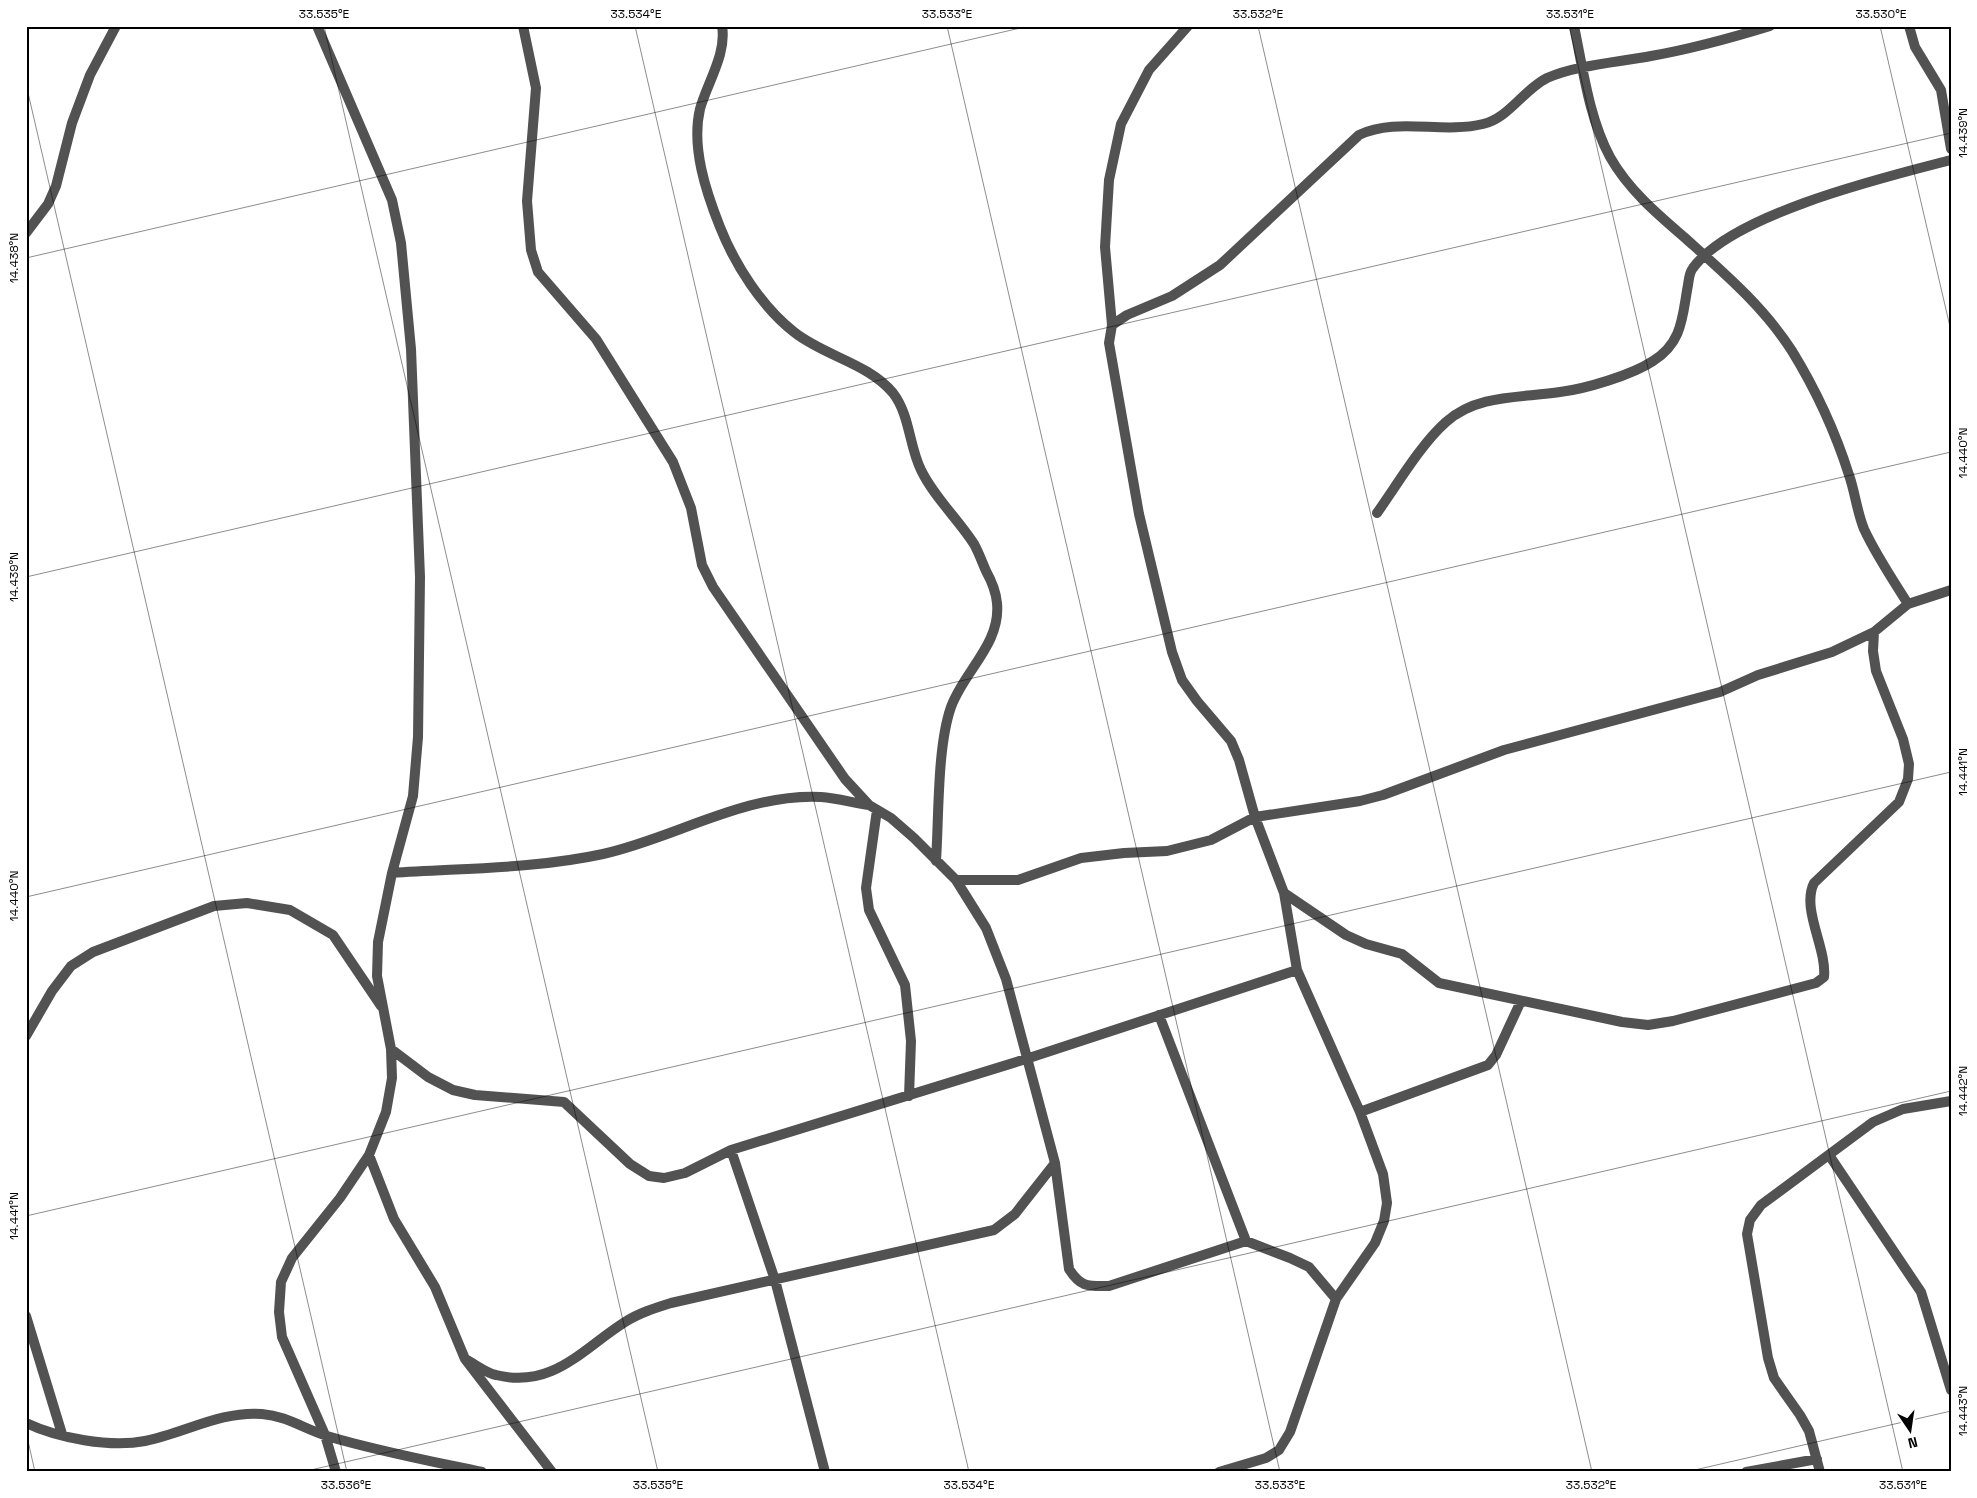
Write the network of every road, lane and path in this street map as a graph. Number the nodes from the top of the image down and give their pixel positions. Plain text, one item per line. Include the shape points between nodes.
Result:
1 (116, 26) edge
2 (317, 26) edge
3 (523, 26) edge
4 (722, 26) edge
5 (1188, 26) edge
6 (1574, 26) edge
7 (1770, 26) edge
8 (1909, 26) edge
9 (1583, 69) junction
10 (1941, 90) junction
11 (1951, 97) edge
12 (1951, 149) edge
13 (1951, 160) edge
14 (26, 233) edge
15 (1703, 254) junction
16 (1112, 325) junction
17 (1377, 512) dead end
18 (1951, 590) edge
19 (1908, 604) junction
20 (1874, 632) junction
21 (873, 808) junction
22 (1255, 817) junction
23 (936, 861) junction
24 (392, 873) junction
25 (956, 880) junction
26 (1284, 893) junction
27 (1297, 970) junction
28 (1521, 1001) junction
29 (384, 1011) junction
30 (1159, 1015) junction
31 (26, 1036) edge
32 (391, 1049) junction
33 (1026, 1059) junction
34 (909, 1096) junction
35 (1951, 1101) edge
36 (1360, 1112) junction
37 (731, 1150) junction
38 (369, 1155) junction
39 (1829, 1155) junction
40 (1055, 1163) junction
41 (1246, 1241) junction
42 (775, 1280) junction
43 (1336, 1299) junction
44 (26, 1316) edge
45 (465, 1359) junction
46 (1951, 1390) edge
47 (26, 1423) edge
48 (62, 1434) junction
49 (325, 1436) junction
50 (1817, 1459) junction
51 (336, 1472) edge
52 (482, 1472) edge
53 (552, 1472) edge
54 (825, 1472) edge
55 (1219, 1472) edge
56 (1746, 1472) edge
57 (1820, 1472) edge

1 - 14 street via 90,75 72,123 56,186 48,204
2 - 24 street via 392,200 401,244 411,349 420,577 418,736 413,796
3 - 21 street via 536,88 527,201 531,250 538,272 596,339 673,462 691,508 702,565 712,587 845,779
4 - 23 street via 722,48 700,111 698,132 704,182 720,228 743,275 795,333 877,379 893,394 907,422 920,469 974,545 997,602 990,640 952,706 944,749
5 - 16 street via 1149,70 1121,124 1109,180 1105,247
6 - 9 street
7 - 9 street via 1660,55
8 - 10 street via 1915,47
9 - 15 street via 1597,126 1610,157 1648,205
9 - 16 street via 1546,79 1500,116 1484,124 1459,128 1374,128 1359,135 1220,266 1180,292
10 - 11 street
10 - 12 street
13 - 15 street via 1790,208 1727,238
15 - 17 street via 1691,271 1683,321 1670,348 1652,362 1608,380 1562,392 1476,403 1446,422
15 - 19 street via 1769,318 1809,379 1849,474 1864,528
16 - 22 street via 1109,343 1137,504 1172,652 1182,680 1196,701 1232,741
18 - 19 street
19 - 20 street
20 - 22 street via 1832,652 1758,675 1720,692 1504,750 1383,795
20 - 28 street via 1876,671 1903,739 1909,764 1908,779 1899,802 1814,883 1810,891 1810,905 1825,966 1824,977 1816,983 1648,1025
21 - 23 street via 891,818
21 - 24 street via 821,798 788,799 752,805 641,844 568,861
21 - 34 street via 866,888 869,910 905,984 911,1041
22 - 25 street via 1211,840 1167,851 1081,858 1018,880
22 - 26 street
23 - 25 street
24 - 29 street via 378,942 377,976
25 - 33 street via 986,928 997,953
26 - 27 street
26 - 28 street via 1346,935 1402,954 1439,983
27 - 30 street
27 - 36 street
28 - 36 street via 1496,1055 1488,1065
29 - 31 street via 333,935 290,910 247,903 214,906 93,952 71,966
29 - 32 street
30 - 33 street
30 - 41 street
32 - 37 street via 428,1077 453,1090 475,1095 564,1102 630,1164 649,1176 664,1178 685,1173
32 - 38 street via 392,1078 386,1112
33 - 34 street
33 - 40 street
34 - 37 street
35 - 39 street via 1903,1110 1873,1122
36 - 43 street via 1383,1174 1387,1203 1375,1243
37 - 42 street
38 - 45 street via 394,1219 435,1287
38 - 49 street via 340,1198 292,1258 281,1282 279,1312 282,1337
39 - 46 street via 1920,1292
39 - 50 street via 1761,1205 1750,1220 1747,1234 1753,1281 1774,1378 1800,1415
40 - 41 street via 1069,1269 1076,1280 1088,1286 1109,1286
40 - 42 street via 1015,1214 994,1230
41 - 43 street via 1308,1267
42 - 45 street via 648,1310 566,1366 545,1374 523,1379 494,1375
42 - 54 street
43 - 55 street via 1290,1432 1279,1450 1266,1458
44 - 48 street
45 - 53 street
47 - 48 street
48 - 49 street via 109,1443 144,1442 217,1418 263,1414 290,1419
49 - 51 street
49 - 52 street
50 - 56 street
50 - 57 street

